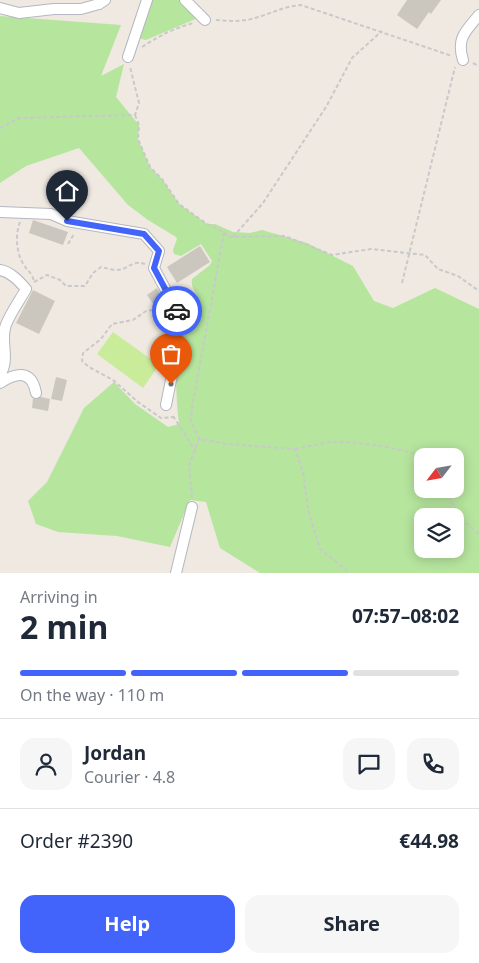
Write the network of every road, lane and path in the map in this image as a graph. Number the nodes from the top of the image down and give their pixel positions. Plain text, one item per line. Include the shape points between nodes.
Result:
1 (105, 0) edge
2 (146, 0) edge
3 (185, 0) edge
4 (0, 8) edge
5 (479, 15) edge
6 (205, 20) junction
7 (382, 31) junction
8 (128, 57) junction
9 (460, 58) junction
10 (135, 115) junction
11 (0, 128) edge
12 (0, 212) edge
13 (24, 212) junction
14 (224, 232) junction
15 (233, 237) junction
16 (410, 254) junction
17 (154, 268) junction
18 (0, 270) edge
19 (34, 281) junction
20 (402, 283) dead end
21 (26, 290) junction
22 (479, 291) edge
23 (153, 310) dead end
24 (0, 375) edge
25 (0, 383) edge
26 (36, 393) dead end
27 (166, 405) joint
28 (173, 417) junction
29 (199, 438) junction
30 (295, 449) junction
31 (194, 450) junction
32 (414, 454) edge
33 (450, 498) edge
34 (192, 507) joint
35 (479, 534) edge
36 (176, 573) edge
37 (350, 573) edge

1 - 4 street via 81,9 19,13
2 - 8 street
3 - 6 street
5 - 9 street via 463,34
6 - 7 path via 243,21 275,9 301,5
6 - 8 path via 158,36
7 - 9 path
7 - 15 path via 352,58 326,107 263,203
8 - 10 path via 139,103
9 - 16 path
10 - 11 path via 19,118
10 - 14 path via 139,125 138,139 150,167 179,204
12 - 13 street
13 - 17 street via 51,214 67,221 144,234 159,251
13 - 19 path via 16,236 24,266 31,271
14 - 15 path
14 - 29 path via 192,408 192,421
15 - 16 path via 285,236 332,255 371,249
16 - 20 path
16 - 22 path via 424,255 438,269 458,276
17 - 19 path via 140,262 118,270 101,267 85,286 76,287 66,286 47,275
17 - 27 street via 177,311 174,369
18 - 21 street via 18,280
19 - 21 path
21 - 24 street via 5,328 4,368
23 - 28 path via 133,320 112,324 101,339 82,353 82,361 113,380 161,418
25 - 26 street via 18,375 28,376
27 - 28 path
28 - 31 path
29 - 30 path via 228,444
29 - 31 path
30 - 32 path via 334,442
30 - 37 path via 320,549
31 - 34 path via 189,466
33 - 35 path via 464,522
34 - 36 street

